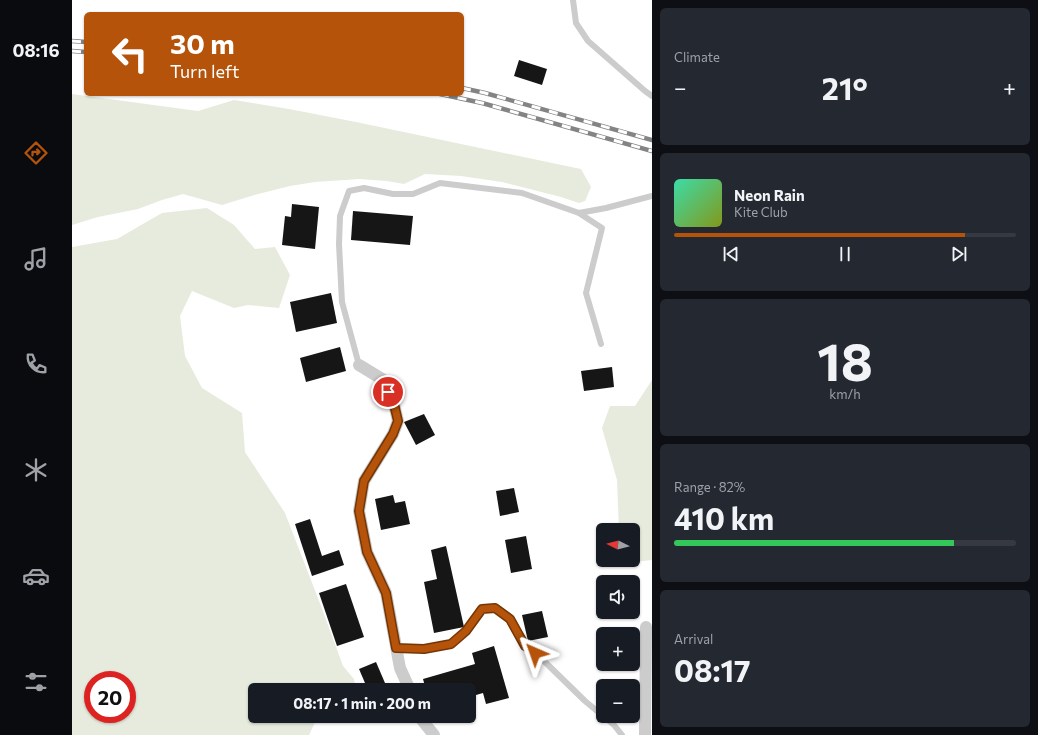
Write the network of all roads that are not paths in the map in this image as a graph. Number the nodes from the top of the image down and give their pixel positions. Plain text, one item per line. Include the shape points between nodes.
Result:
1 (573, 0) edge
2 (652, 96) edge
3 (652, 196) edge
4 (579, 213) junction
5 (601, 344) dead end
6 (360, 365) joint
7 (646, 627) dead end
8 (396, 648) junction
9 (407, 683) edge
10 (596, 710) edge
11 (424, 723) edge
12 (612, 723) edge
13 (434, 735) edge
14 (622, 735) edge
15 (645, 735) edge

1 - 2 lane via 576,23 588,41
3 - 4 lane
4 - 5 lane via 602,228 586,293
4 - 6 lane via 522,193 440,183 413,194 393,194 364,188 349,190 340,216 342,302
6 - 8 street via 382,380 394,404 398,421 393,434 364,481 359,511 367,552 386,593
7 - 15 street
8 - 9 street via 400,668
8 - 10 lane via 424,649 451,644 466,631 482,609 495,608 510,619 525,646
11 - 13 street
12 - 14 lane

